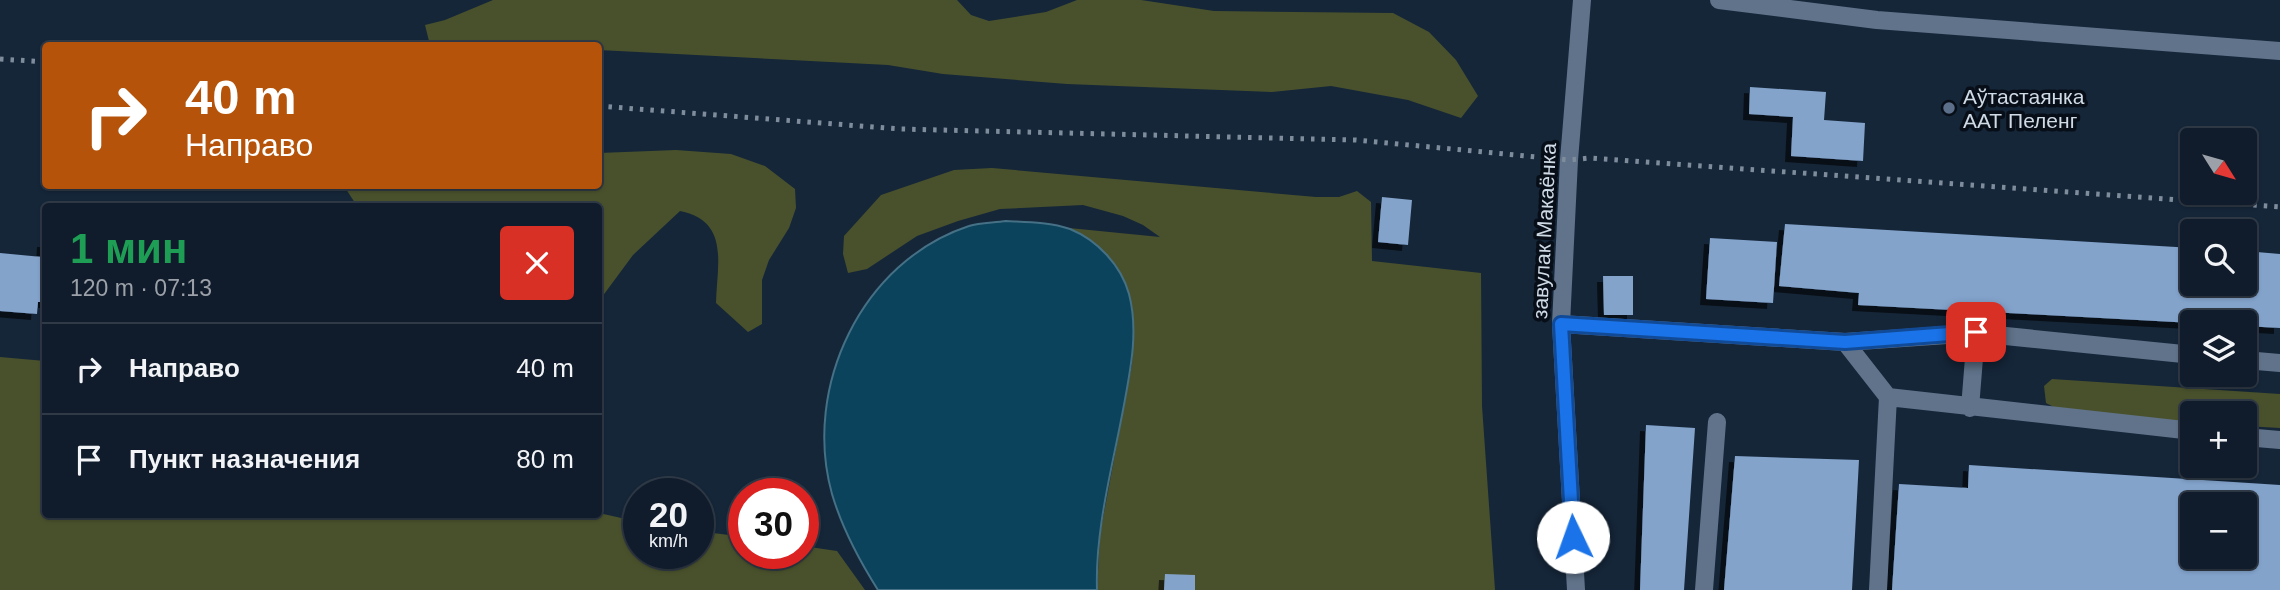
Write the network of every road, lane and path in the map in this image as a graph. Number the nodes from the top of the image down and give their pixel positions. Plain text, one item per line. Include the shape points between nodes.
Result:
1 (1582, 0) edge
2 (1719, 0) edge
3 (2280, 51) edge
4 (1561, 324) junction
5 (1976, 332) junction
6 (1845, 342) junction
7 (2180, 354) edge
8 (2257, 361) edge
9 (2280, 363) edge
10 (1888, 397) junction
11 (1970, 408) junction
12 (1717, 422) dead end
13 (2180, 430) edge
14 (2257, 438) edge
15 (2280, 440) edge
16 (1576, 590) edge
17 (1704, 590) edge
18 (1878, 590) edge

1 - 4 street, завулак Макаёнка
2 - 3 street via 1877,20
4 - 6 street
4 - 16 street, завулак Макаёнка
5 - 6 street
5 - 7 street
5 - 11 street
6 - 10 street
8 - 9 street
10 - 11 street
10 - 18 street
11 - 13 street
12 - 17 street
14 - 15 street

